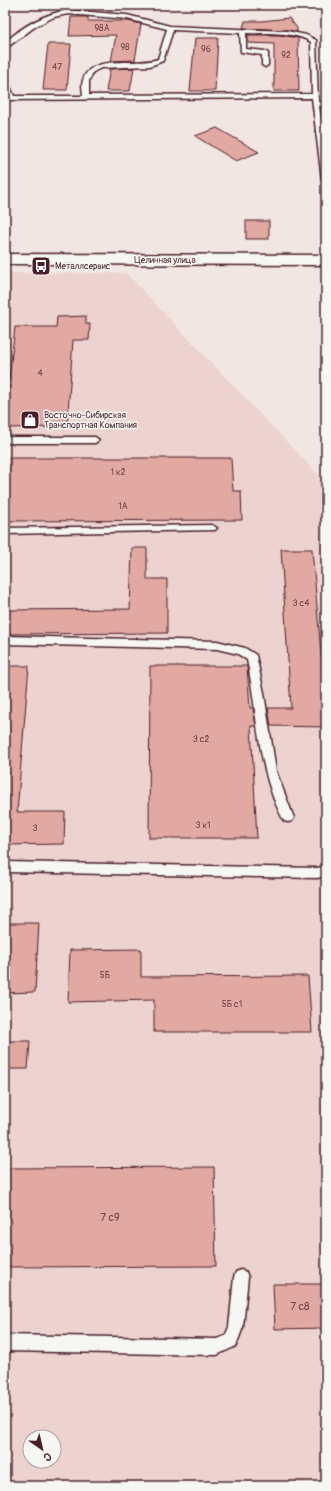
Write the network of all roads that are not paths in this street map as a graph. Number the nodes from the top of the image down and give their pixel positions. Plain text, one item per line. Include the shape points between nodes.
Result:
1 (170, 28) junction
2 (243, 32) junction
3 (5, 47) edge
4 (265, 65) dead end
5 (5, 82) edge
6 (315, 96) junction
7 (8, 98) edge
8 (86, 98) junction
9 (315, 104) junction
10 (326, 104) edge
11 (326, 180) edge
12 (5, 260) edge
13 (326, 260) edge
14 (5, 440) edge
15 (95, 440) dead end
16 (212, 528) dead end
17 (5, 531) edge
18 (5, 640) edge
19 (288, 818) dead end
20 (5, 868) edge
21 (326, 872) edge
22 (241, 1277) dead end
23 (5, 1344) edge

1 - 2 lane
1 - 3 lane via 119,15 60,13 34,25
1 - 8 lane via 160,60 155,64 104,64 91,69 86,79
2 - 4 lane via 244,51 265,53
2 - 6 lane via 287,33 301,35 314,41
5 - 7 lane
6 - 8 lane
6 - 9 lane
7 - 8 lane
9 - 10 lane
9 - 11 lane
12 - 13 street, Целинная улица
14 - 15 lane
16 - 17 lane
18 - 19 lane via 217,645 246,654 252,658 260,693 270,771
20 - 21 lane
22 - 23 lane via 236,1327 231,1341 217,1347

